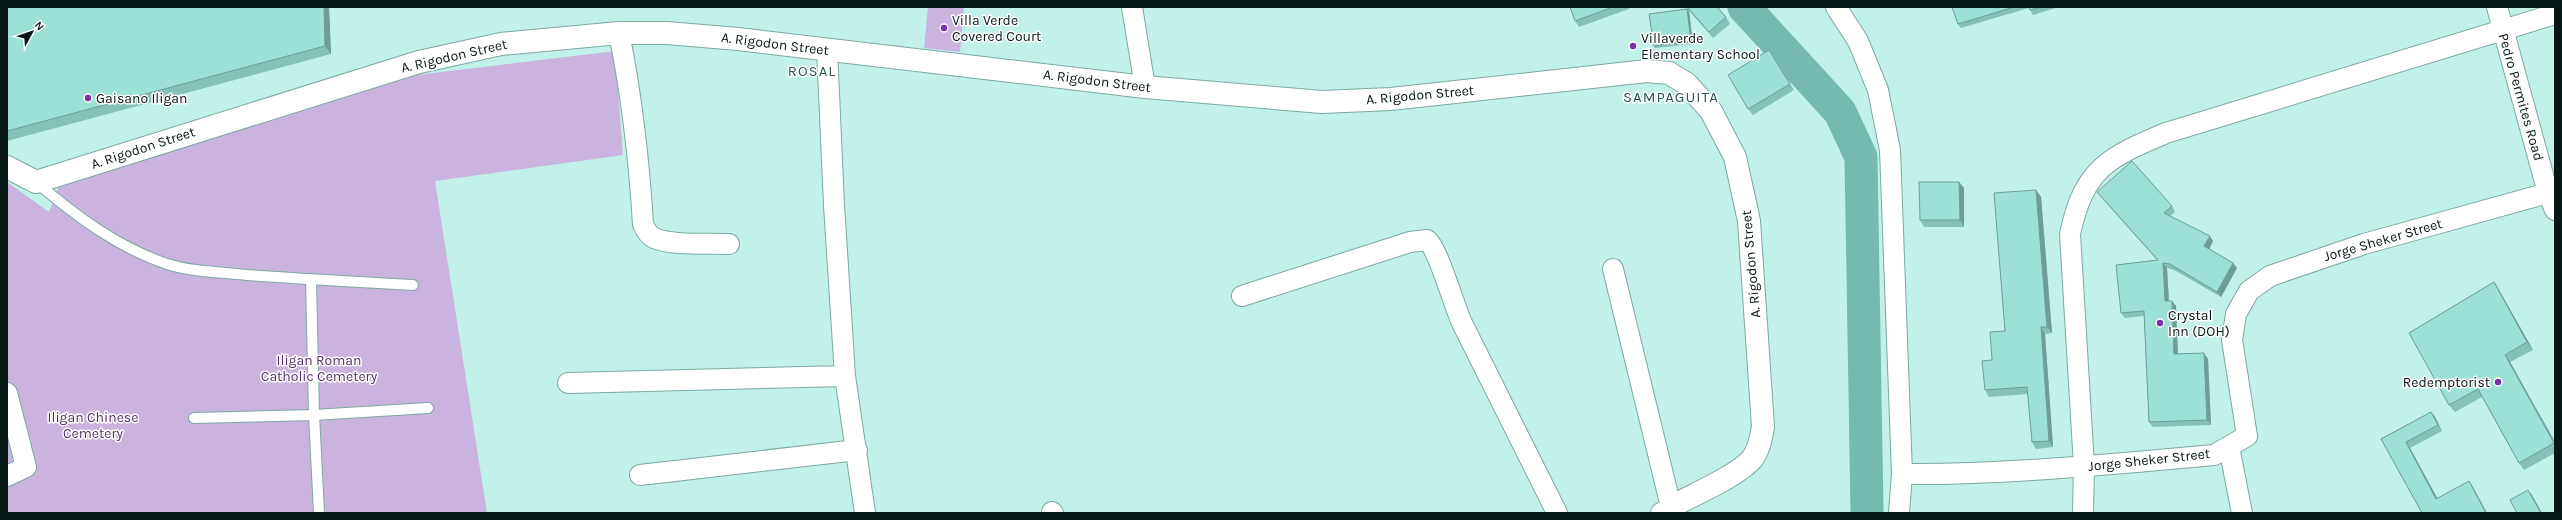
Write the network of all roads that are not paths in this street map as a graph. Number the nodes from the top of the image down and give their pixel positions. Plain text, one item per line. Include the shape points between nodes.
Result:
1 (1132, 7) edge
2 (1836, 7) edge
3 (2497, 7) edge
4 (2555, 14) edge
5 (2502, 31) junction
6 (619, 33) junction
7 (827, 50) junction
8 (1145, 87) junction
9 (7, 167) edge
10 (36, 182) junction
11 (2553, 198) edge
12 (729, 244) dead end
13 (1613, 269) dead end
14 (311, 280) junction
15 (413, 285) dead end
16 (1242, 296) dead end
17 (845, 376) junction
18 (568, 383) dead end
19 (7, 393) edge
20 (428, 408) dead end
21 (314, 415) junction
22 (194, 418) dead end
23 (2229, 447) junction
24 (857, 450) junction
25 (2084, 466) junction
26 (640, 474) dead end
27 (1902, 474) junction
28 (7, 476) edge
29 (1669, 511) edge
30 (319, 513) edge
31 (865, 513) edge
32 (1556, 513) edge
33 (1899, 513) edge
34 (2084, 513) edge
35 (2242, 513) edge

1 - 8 street
2 - 27 street via 1858,41 1878,90 1890,150
3 - 5 street, Pedro Permites Road
4 - 5 street
5 - 11 street, Pedro Permites Road
5 - 25 street via 2166,133 2120,152 2094,175 2076,206 2070,234
6 - 7 street, A. Rigodon Street via 667,33
6 - 10 street, A. Rigodon Street via 501,44 419,62
6 - 12 street via 636,130 643,224 646,232 665,241
7 - 8 street, A. Rigodon Street
7 - 17 street
8 - 29 street, A. Rigodon Street via 1322,102 1391,99 1646,71 1669,74 1687,84 1711,111 1735,157 1749,221 1763,427 1760,443 1752,459
9 - 10 street
10 - 14 lane via 102,233 167,264 194,270
11 - 23 street, Jorge Sheker Street via 2364,244 2270,276 2249,291 2236,314 2232,340 2246,436
13 - 29 street
14 - 15 lane
14 - 21 lane
16 - 32 street via 1410,242 1427,240 1433,244 1462,323
17 - 18 street
17 - 24 street
19 - 28 street via 26,467
20 - 21 lane
21 - 22 lane
21 - 30 lane
23 - 25 street, Jorge Sheker Street via 2214,454
23 - 35 street
24 - 26 street
24 - 31 street
25 - 27 street, Jorge Sheker Street
25 - 34 street
27 - 33 street

